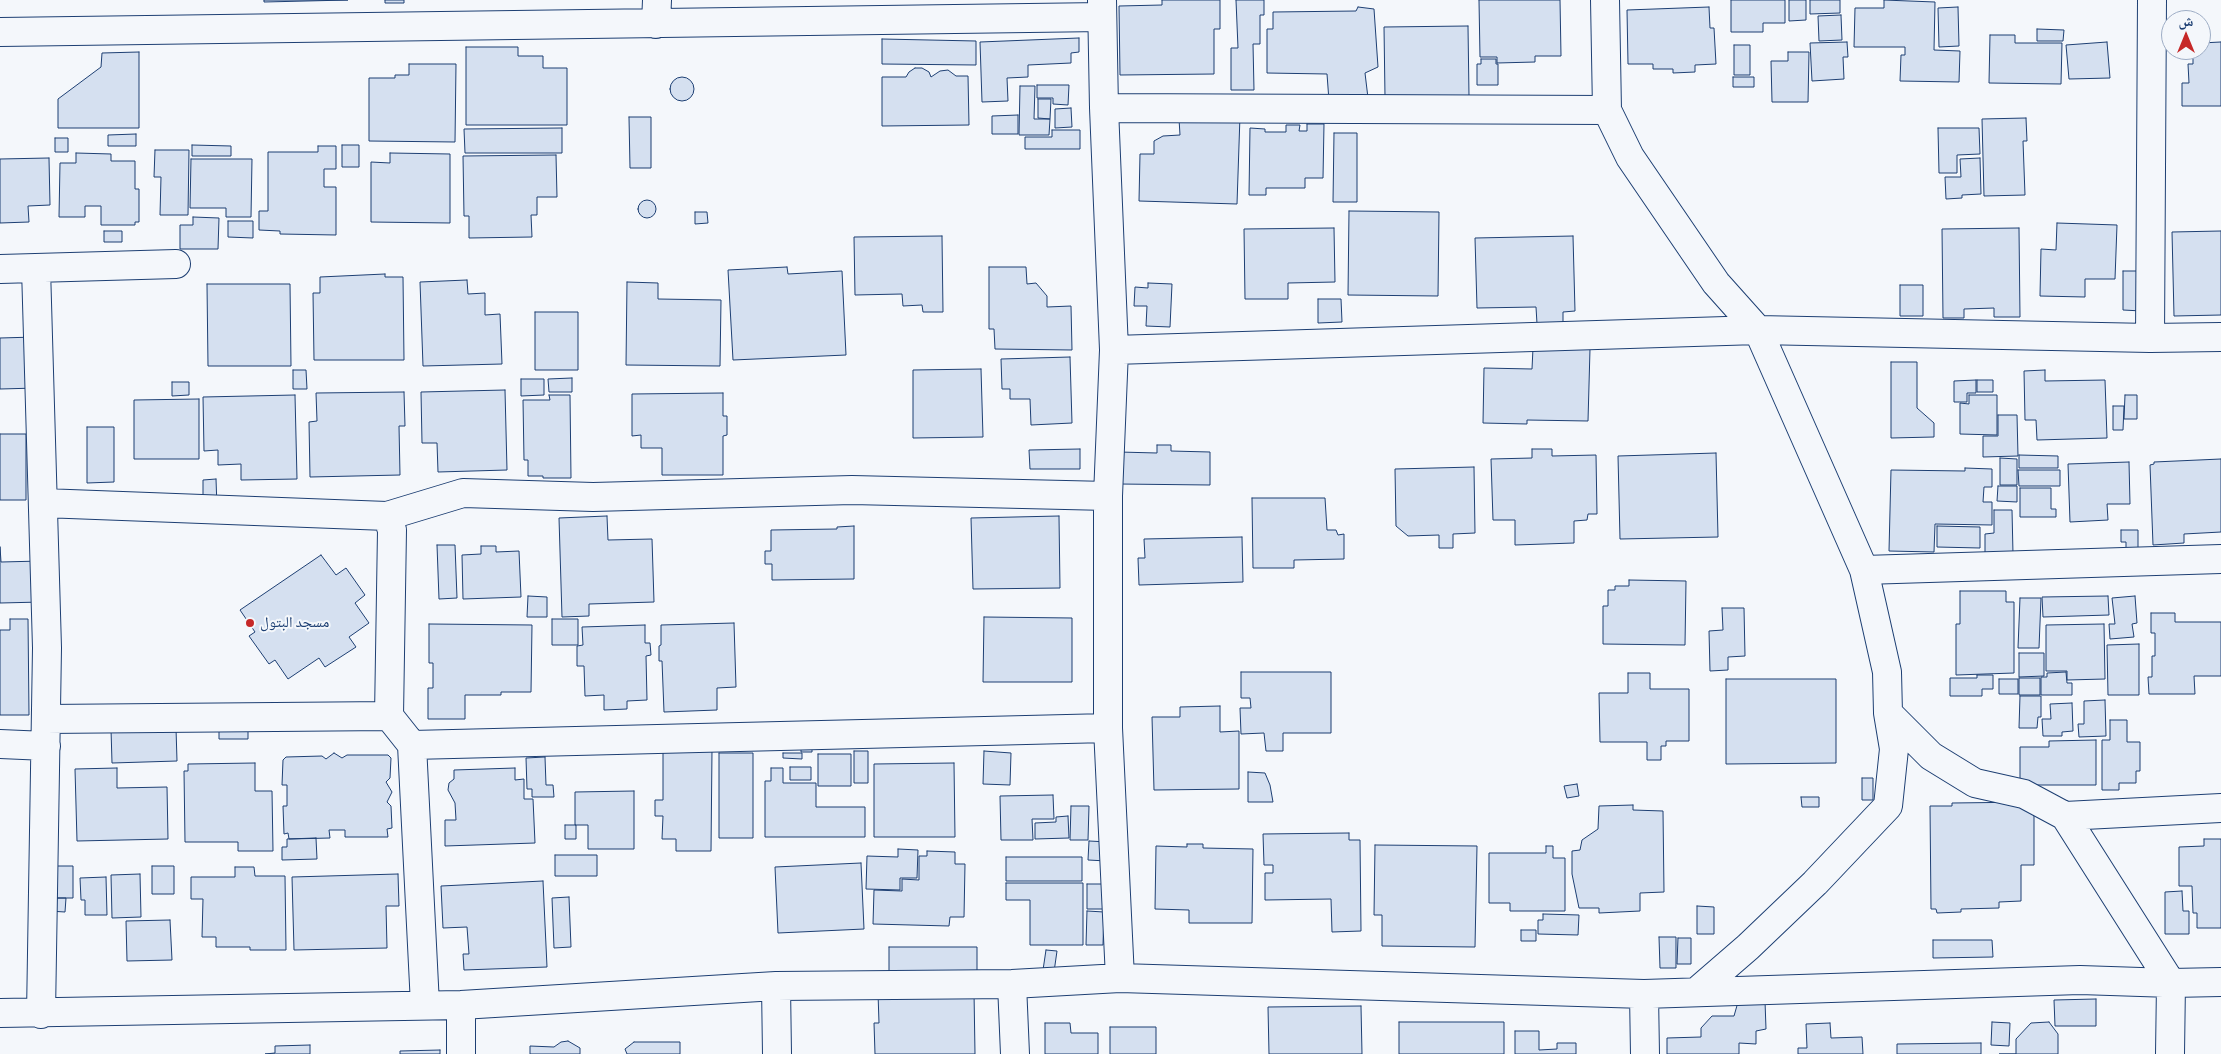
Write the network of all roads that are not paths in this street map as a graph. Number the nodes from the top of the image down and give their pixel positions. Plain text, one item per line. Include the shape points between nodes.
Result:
1 (1605, 0) edge
2 (2152, 0) edge
3 (1102, 9) edge
4 (657, 12) edge
5 (0, 32) edge
6 (1104, 108) junction
7 (1607, 110) junction
8 (176, 264) dead end
9 (36, 268) junction
10 (0, 269) edge
11 (1758, 330) junction
12 (2221, 337) edge
13 (2150, 338) junction
14 (1114, 350) junction
15 (1108, 496) junction
16 (43, 503) junction
17 (387, 516) junction
18 (2221, 559) edge
19 (1864, 570) junction
20 (1888, 712) junction
21 (389, 716) junction
22 (46, 719) junction
23 (1108, 728) junction
24 (0, 744) edge
25 (412, 745) junction
26 (46, 746) junction
27 (2221, 808) edge
28 (2065, 816) junction
29 (1120, 978) junction
30 (2221, 982) edge
31 (2171, 983) junction
32 (1012, 984) junction
33 (776, 986) junction
34 (1696, 992) junction
35 (1644, 994) junction
36 (425, 1005) junction
37 (461, 1005) junction
38 (0, 1013) edge
39 (42, 1014) junction
40 (462, 1054) edge
41 (777, 1054) edge
42 (1015, 1054) edge
43 (1645, 1054) edge
44 (2170, 1054) edge

1 - 7 street
2 - 13 street
3 - 4 street
3 - 6 street
4 - 5 street
6 - 7 street
6 - 14 street
7 - 11 street via 1640,173 1716,283
8 - 9 street
9 - 10 street
9 - 16 street
11 - 13 street
11 - 14 street
11 - 19 street
12 - 13 street
14 - 15 street
15 - 17 street via 852,490 593,497 463,493
15 - 23 street
16 - 17 street
16 - 22 street
17 - 21 street via 392,530
18 - 19 street
19 - 20 street via 1887,672
20 - 28 street via 1931,756 1968,778 2024,794
20 - 34 street via 1894,749 1888,806 1815,883
21 - 22 street
21 - 25 street
22 - 26 street
23 - 25 street
23 - 29 street
24 - 26 street
25 - 36 street
26 - 39 street
27 - 28 street
28 - 31 street
29 - 32 street
29 - 35 street
30 - 31 street
31 - 34 street via 2080,980
31 - 44 street
32 - 33 street
32 - 42 street
33 - 37 street
33 - 41 street
34 - 35 street
35 - 43 street
36 - 37 street
36 - 39 street
37 - 40 street
38 - 39 street

